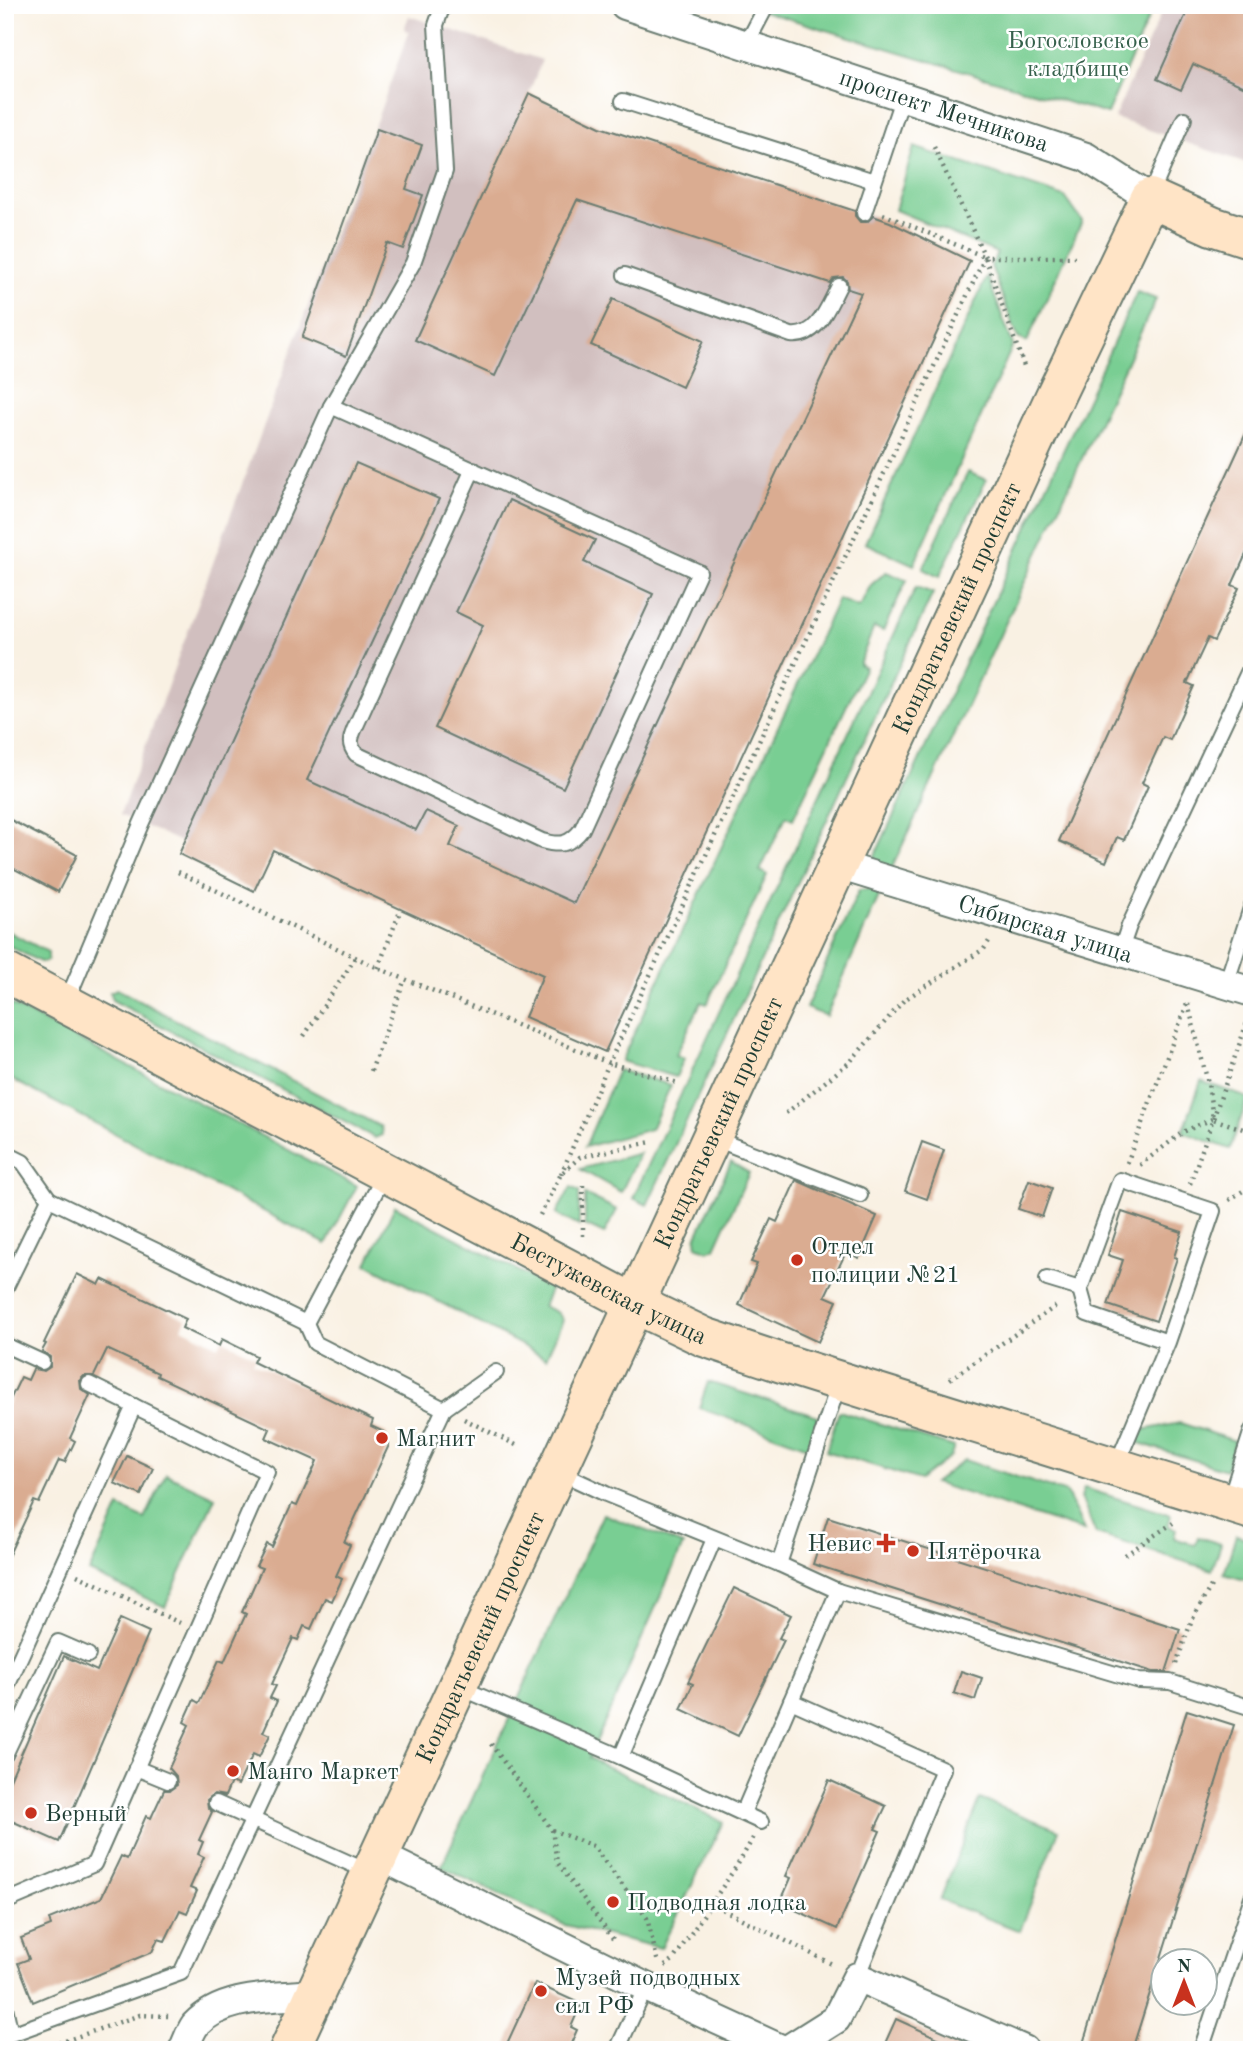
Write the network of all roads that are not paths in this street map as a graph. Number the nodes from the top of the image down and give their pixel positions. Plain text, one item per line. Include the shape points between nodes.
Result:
1 (443, 5) edge
2 (625, 5) edge
3 (765, 8) edge
4 (746, 45) junction
5 (903, 96) junction
6 (623, 101) dead end
7 (1184, 119) dead end
8 (874, 181) junction
9 (1150, 198) junction
10 (864, 210) road end
11 (1252, 239) edge
12 (625, 275) dead end
13 (839, 286) dead end
14 (331, 406) junction
15 (473, 469) junction
16 (1252, 664) edge
17 (838, 865) junction
18 (1252, 905) edge
19 (1120, 952) junction
20 (5, 972) edge
21 (1239, 988) edge
22 (66, 1004) junction
23 (712, 1138) junction
24 (5, 1153) edge
25 (386, 1173) junction
26 (860, 1195) dead end
27 (49, 1199) junction
28 (1047, 1279) dead end
29 (5, 1289) edge
30 (1080, 1289) junction
31 (635, 1304) junction
32 (306, 1324) junction
33 (1168, 1342) junction
34 (5, 1345) edge
35 (42, 1362) dead end
36 (496, 1372) dead end
37 (839, 1381) junction
38 (89, 1384) dead end
39 (134, 1406) junction
40 (444, 1409) junction
41 (1252, 1430) edge
42 (1115, 1467) junction
43 (557, 1471) junction
44 (1240, 1507) edge
45 (714, 1539) junction
46 (779, 1564) junction
47 (838, 1591) junction
48 (88, 1655) dead end
49 (458, 1687) junction
50 (5, 1691) edge
51 (791, 1701) junction
52 (1252, 1708) edge
53 (5, 1755) edge
54 (621, 1757) junction
55 (136, 1768) junction
56 (168, 1781) dead end
57 (216, 1802) dead end
58 (743, 1813) junction
59 (251, 1819) junction
60 (761, 1822) road end
61 (374, 1864) junction
62 (1252, 1897) edge
63 (5, 1902) edge
64 (651, 1973) junction
65 (857, 1977) junction
66 (314, 1994) junction
67 (5, 2007) edge
68 (183, 2050) edge
69 (289, 2050) edge
70 (617, 2050) edge
71 (785, 2050) edge
72 (1024, 2050) edge
73 (1201, 2050) edge

1 - 14 lane via 436,25 445,171 413,263
2 - 4 street, проспект Мечникова
3 - 4 lane
4 - 5 street, проспект Мечникова
5 - 8 lane
5 - 9 street, проспект Мечникова via 1086,156
6 - 8 lane
7 - 9 lane
8 - 10 lane
9 - 11 street, проспект Мечникова
9 - 17 street, Кондратьевский проспект
12 - 13 lane via 801,336 818,323
14 - 15 lane
14 - 22 lane via 141,824
15 - 15 lane via 350,744 356,754 429,789 542,841 565,844 582,829 699,572
16 - 19 lane
17 - 19 street, Сибирская улица
17 - 23 street, Кондратьевский проспект
18 - 21 lane
19 - 21 street, Сибирская улица
20 - 22 street, Бестужевская улица
22 - 25 street, Бестужевская улица
23 - 26 lane
23 - 31 street, Кондратьевский проспект
24 - 27 lane via 23,1162
25 - 31 street, Бестужевская улица
25 - 32 lane
27 - 29 lane
27 - 32 lane
28 - 30 lane
30 - 33 lane via 1087,1314
30 - 33 lane via 1120,1180 1213,1211
31 - 37 street, Бестужевская улица via 704,1337
31 - 43 street, Кондратьевский проспект
32 - 40 lane via 315,1342
33 - 42 lane
34 - 35 lane
36 - 40 lane
37 - 42 street, Бестужевская улица
37 - 46 lane
38 - 39 lane
39 - 50 lane
39 - 55 lane via 267,1472
40 - 59 lane
41 - 44 lane
42 - 44 street, Бестужевская улица
43 - 45 lane
43 - 49 street, Кондратьевский проспект
45 - 46 lane
45 - 54 lane
46 - 47 lane
47 - 51 lane
47 - 52 lane via 1139,1681 1170,1682
48 - 53 lane via 58,1642
49 - 54 lane
49 - 61 street, Кондратьевский проспект
51 - 58 lane
51 - 65 lane via 943,1769
54 - 58 lane
55 - 56 lane
55 - 63 lane via 93,1864
57 - 59 lane
58 - 60 lane
59 - 61 lane
59 - 67 lane via 181,1973 11,2034
61 - 64 street
61 - 66 street, Кондратьевский проспект
62 - 73 lane
64 - 70 lane
64 - 71 street
65 - 71 street via 836,2020
65 - 72 street
66 - 68 street via 214,2008 194,2027
66 - 69 street, Кондратьевский проспект

